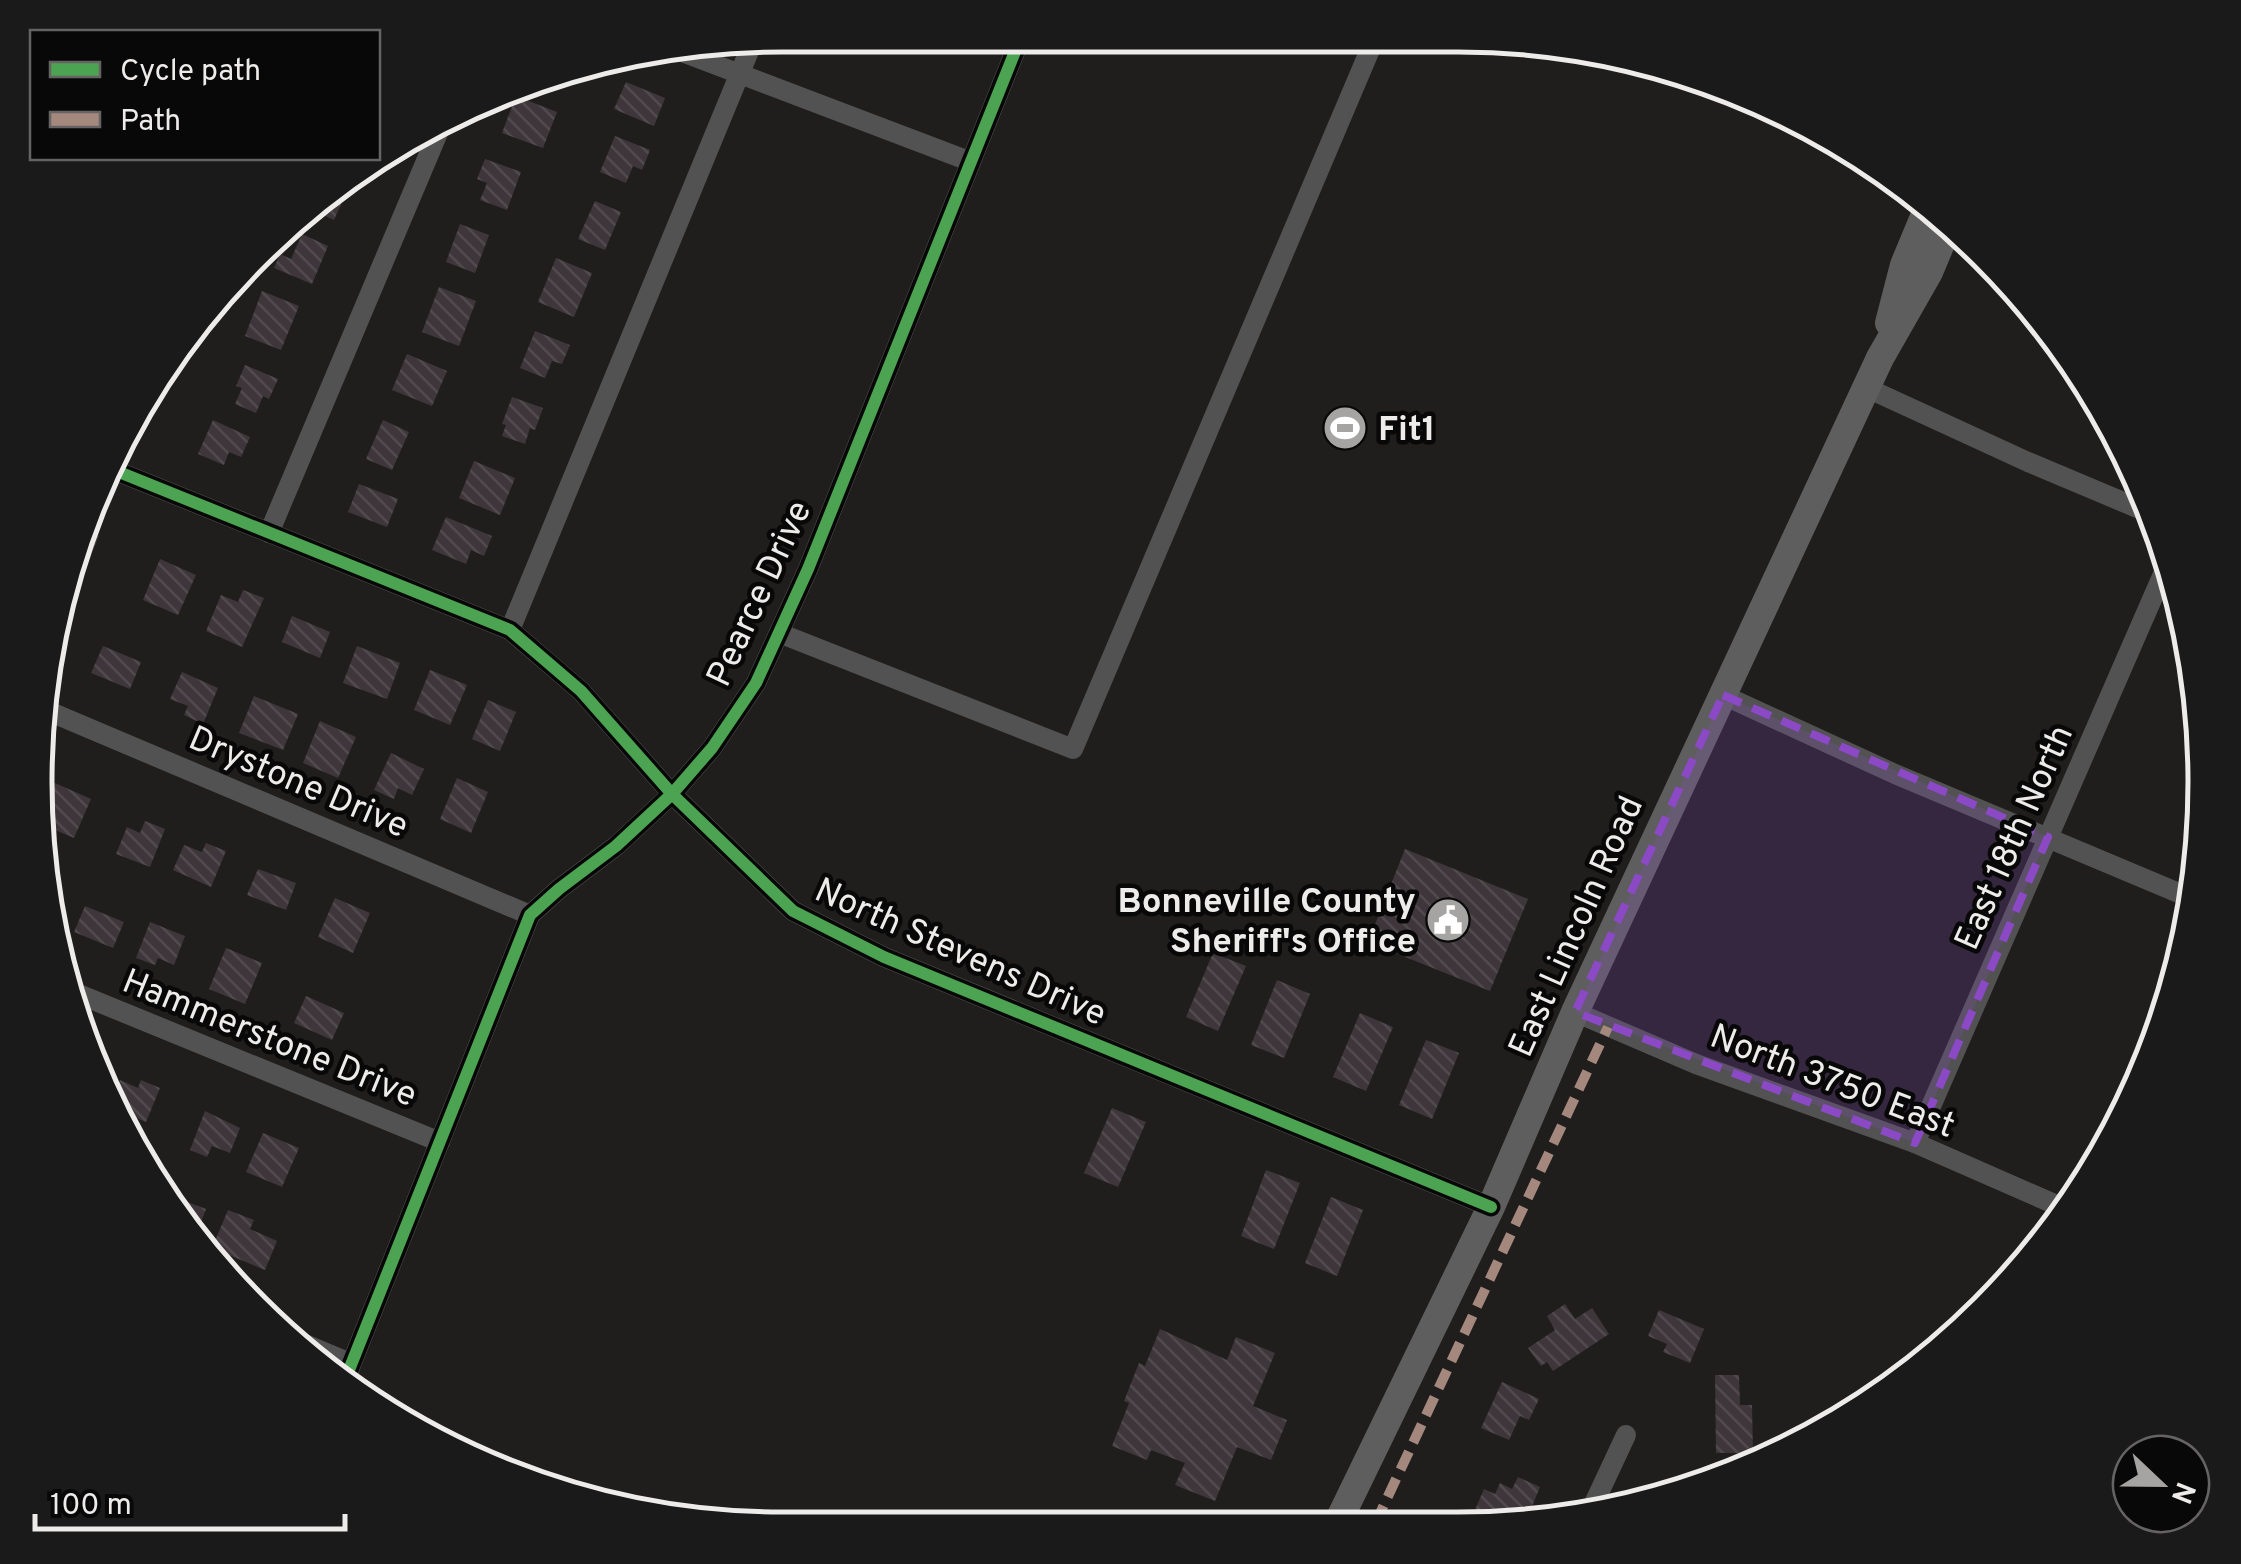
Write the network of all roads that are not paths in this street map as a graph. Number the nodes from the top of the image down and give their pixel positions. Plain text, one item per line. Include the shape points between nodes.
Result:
1 (1015, 52) edge
2 (1369, 52) edge
3 (748, 53) edge
4 (697, 58) edge
5 (739, 74) junction
6 (435, 141) edge
7 (969, 161) junction
8 (1923, 220) edge
9 (1943, 237) edge
10 (1880, 358) junction
11 (1867, 388) junction
12 (122, 473) edge
13 (2134, 507) edge
14 (268, 533) junction
15 (2160, 581) edge
16 (510, 630) junction
17 (779, 633) junction
18 (1723, 695) junction
19 (56, 714) edge
20 (672, 794) junction
21 (2048, 837) junction
22 (2179, 893) edge
23 (530, 916) junction
24 (85, 997) edge
25 (1575, 1012) junction
26 (440, 1142) junction
27 (1915, 1143) junction
28 (2054, 1204) edge
29 (1491, 1207) junction
30 (329, 1354) edge
31 (350, 1362) junction
32 (348, 1368) edge
33 (1626, 1434) dead end
34 (1597, 1498) edge
35 (1342, 1512) edge

1 - 7 street, Pearce Drive
2 - 17 street via 1073,749
3 - 5 street
4 - 5 street
5 - 7 street
5 - 16 street
6 - 14 street
7 - 17 street, Pearce Drive
8 - 10 main road, East Lincoln Road
9 - 10 main road, East Lincoln Road
10 - 11 main road, East Lincoln Road
11 - 13 street
11 - 18 main road, East Lincoln Road
12 - 14 street, North Stevens Drive
14 - 16 street, North Stevens Drive
15 - 21 street, East 18th North
16 - 20 street, North Stevens Drive via 582,691
17 - 20 street, Pearce Drive via 756,683
18 - 21 street
18 - 25 main road, East Lincoln Road
19 - 23 street, Drystone Drive
20 - 23 street, Pearce Drive
20 - 29 street, North Stevens Drive via 794,911 869,950
21 - 22 street
21 - 27 street, East 18th North
23 - 26 street, Pearce Drive
24 - 26 street, Hammerstone Drive
25 - 27 street, North 3750 East via 1696,1064
25 - 29 main road, East Lincoln Road
26 - 31 street, Pearce Drive
27 - 28 street, North 3750 East
29 - 35 main road, East Lincoln Road
30 - 31 street
31 - 32 street, Pearce Drive
33 - 34 street

